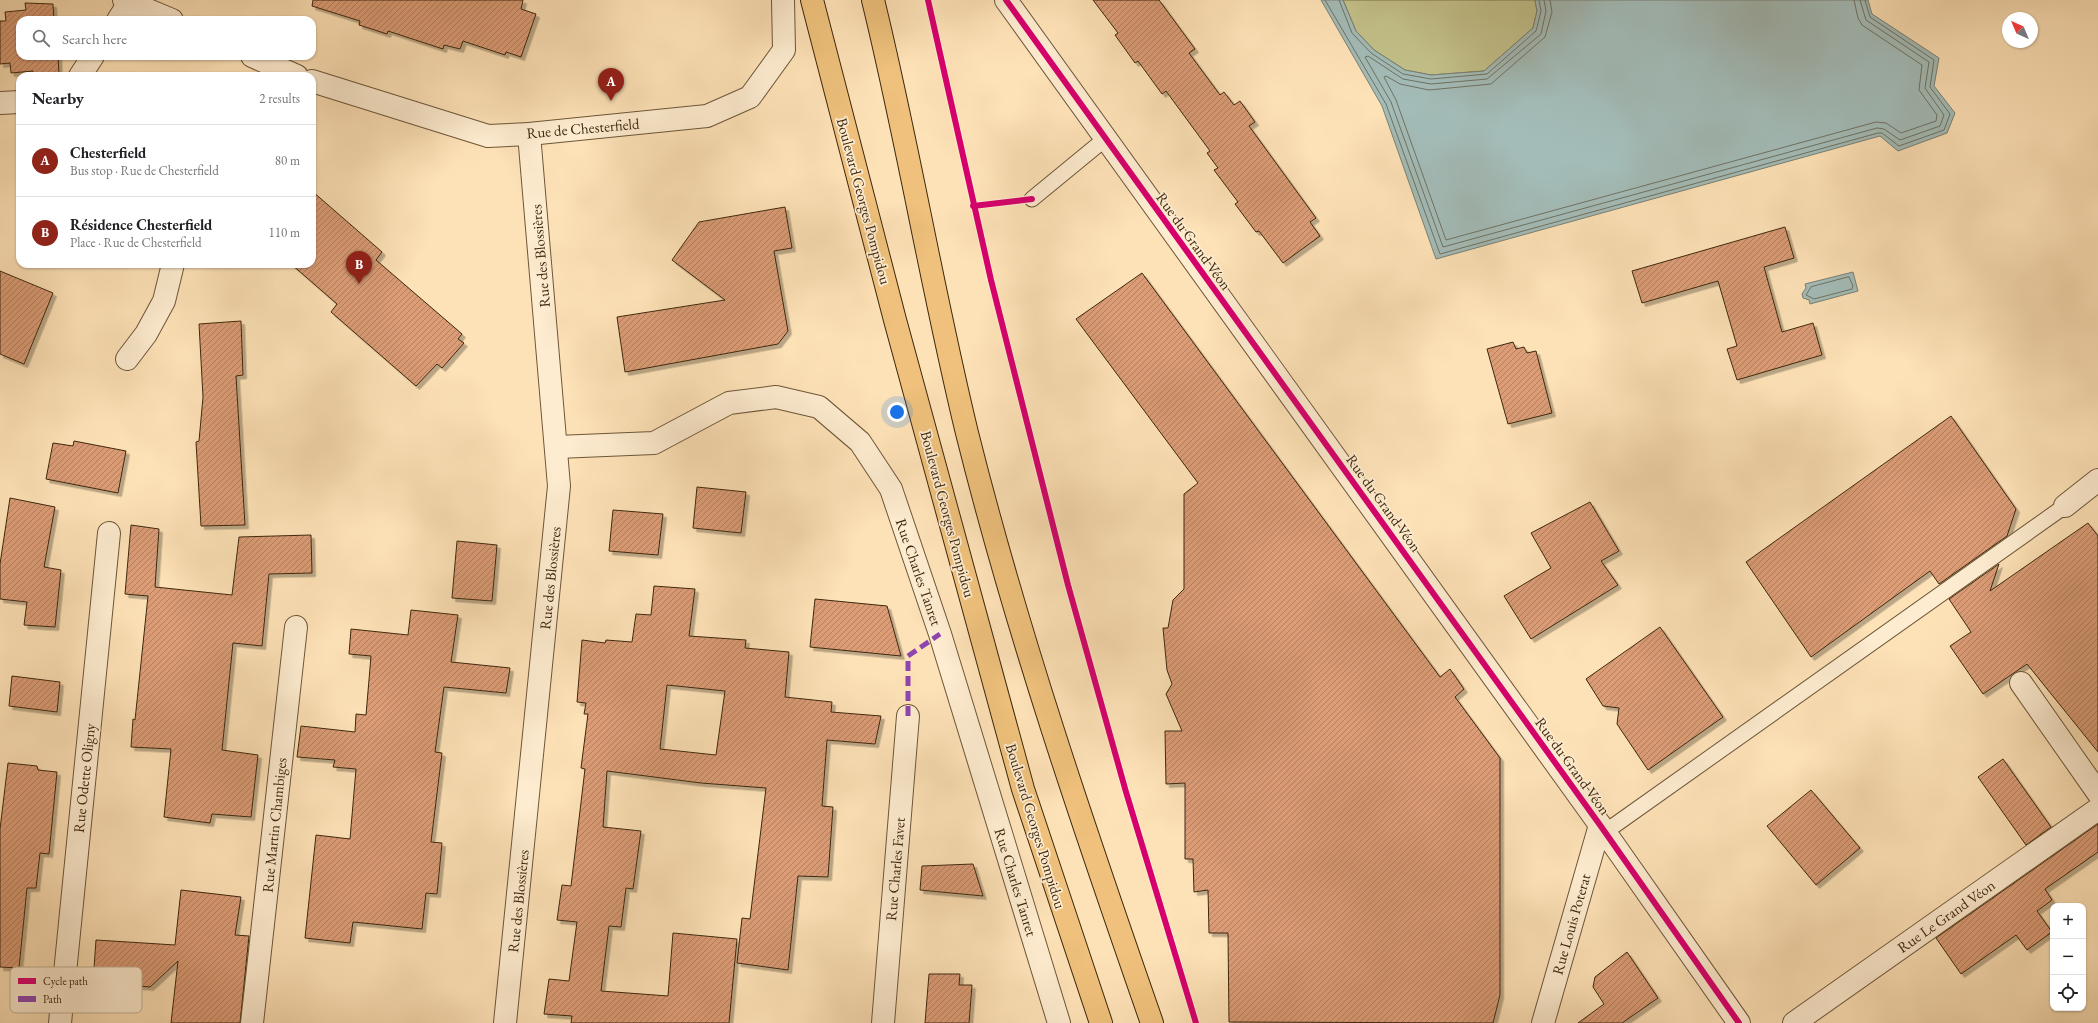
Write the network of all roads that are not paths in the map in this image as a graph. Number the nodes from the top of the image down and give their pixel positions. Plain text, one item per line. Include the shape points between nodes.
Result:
1 (128, 0) edge
2 (783, 0) edge
3 (812, 0) edge
4 (873, 0) edge
5 (1006, 0) edge
6 (120, 16) edge
7 (163, 16) edge
8 (90, 60) edge
9 (261, 60) edge
10 (83, 72) edge
11 (288, 72) edge
12 (316, 82) edge
13 (16, 102) edge
14 (0, 103) edge
15 (529, 134) junction
16 (1105, 139) junction
17 (1032, 198) dead end
18 (172, 268) edge
19 (127, 359) dead end
20 (557, 446) junction
21 (2098, 480) edge
22 (2065, 506) joint
23 (109, 533) dead end
24 (296, 628) dead end
25 (2021, 683) dead end
26 (908, 716) dead end
27 (2098, 793) edge
28 (2098, 808) edge
29 (1603, 829) junction
30 (66, 967) edge
31 (61, 1013) edge
32 (60, 1023) edge
33 (252, 1023) edge
34 (505, 1023) edge
35 (883, 1023) edge
36 (1059, 1023) edge
37 (1101, 1023) edge
38 (1152, 1023) edge
39 (1543, 1023) edge
40 (1739, 1023) edge
41 (1794, 1023) edge

1 - 6 street
1 - 7 street
2 - 15 street, Rue de Chesterfield via 784,50 750,98 707,116
3 - 37 main road, Boulevard Georges Pompidou via 895,320 1023,788
4 - 38 main road via 897,98 931,272 967,432 1010,596 1069,786
5 - 16 street, Rue du Grand Véon
8 - 10 street
9 - 11 street
12 - 15 street, Rue de Chesterfield via 488,136
13 - 14 street
15 - 20 street, Rue des Blossières
16 - 17 lane
16 - 29 street, Rue du Grand Véon
18 - 19 street via 164,302 146,334
20 - 34 street, Rue des Blossières via 559,486
20 - 36 street, Rue Charles Tanret via 654,443 729,403 776,397 819,407 860,442 891,488 940,634
21 - 22 street
22 - 29 lane
23 - 30 street, Rue Odette Oligny
24 - 33 street, Rue Martin Chambiges
25 - 27 street
26 - 35 street, Rue Charles Favet
28 - 41 street, Rue Le Grand Véon
29 - 39 street, Rue Louis Poterat
29 - 40 street, Rue du Grand Véon
31 - 32 street, Rue Odette Oligny

